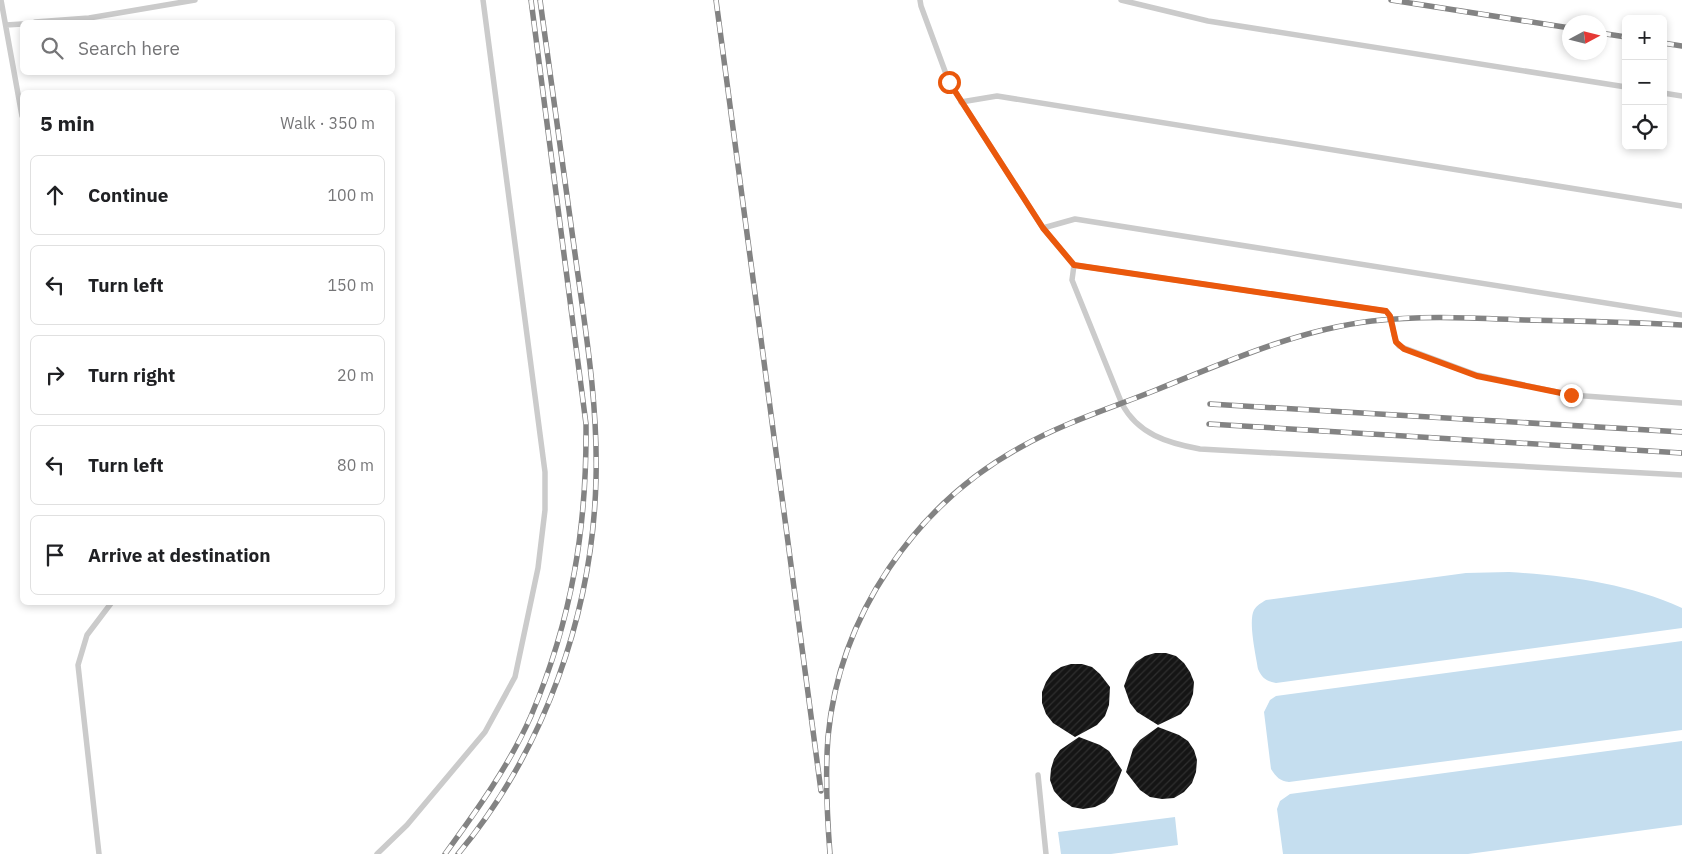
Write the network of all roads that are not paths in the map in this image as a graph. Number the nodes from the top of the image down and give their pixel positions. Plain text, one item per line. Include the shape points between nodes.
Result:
1 (1, 0) edge
2 (195, 0) edge
3 (483, 0) edge
4 (920, 0) edge
5 (1121, 0) edge
6 (180, 1) edge
7 (62, 20) edge
8 (20, 24) edge
9 (6, 25) junction
10 (1622, 86) edge
11 (1667, 94) edge
12 (1682, 96) edge
13 (962, 102) junction
14 (20, 105) edge
15 (1682, 206) edge
16 (1043, 228) junction
17 (1074, 265) junction
18 (1682, 314) edge
19 (1682, 404) edge
20 (1682, 476) edge
21 (110, 605) edge
22 (1038, 775) dead end
23 (100, 854) edge
24 (376, 854) edge
25 (1046, 854) edge

1 - 9 lane
2 - 6 lane
3 - 24 lane via 545,472 546,510 538,568 515,677 485,732 407,825
4 - 13 lane via 949,82
5 - 10 lane via 1208,21
6 - 7 lane
8 - 9 lane
9 - 14 lane
11 - 12 lane
13 - 15 lane via 997,96
13 - 16 lane
16 - 17 lane
16 - 18 lane via 1074,219
17 - 19 lane via 1386,311 1399,346 1477,376 1571,395
17 - 20 lane via 1072,280 1122,404 1140,427 1165,441 1200,448
21 - 23 lane via 87,635 78,665
22 - 25 lane

